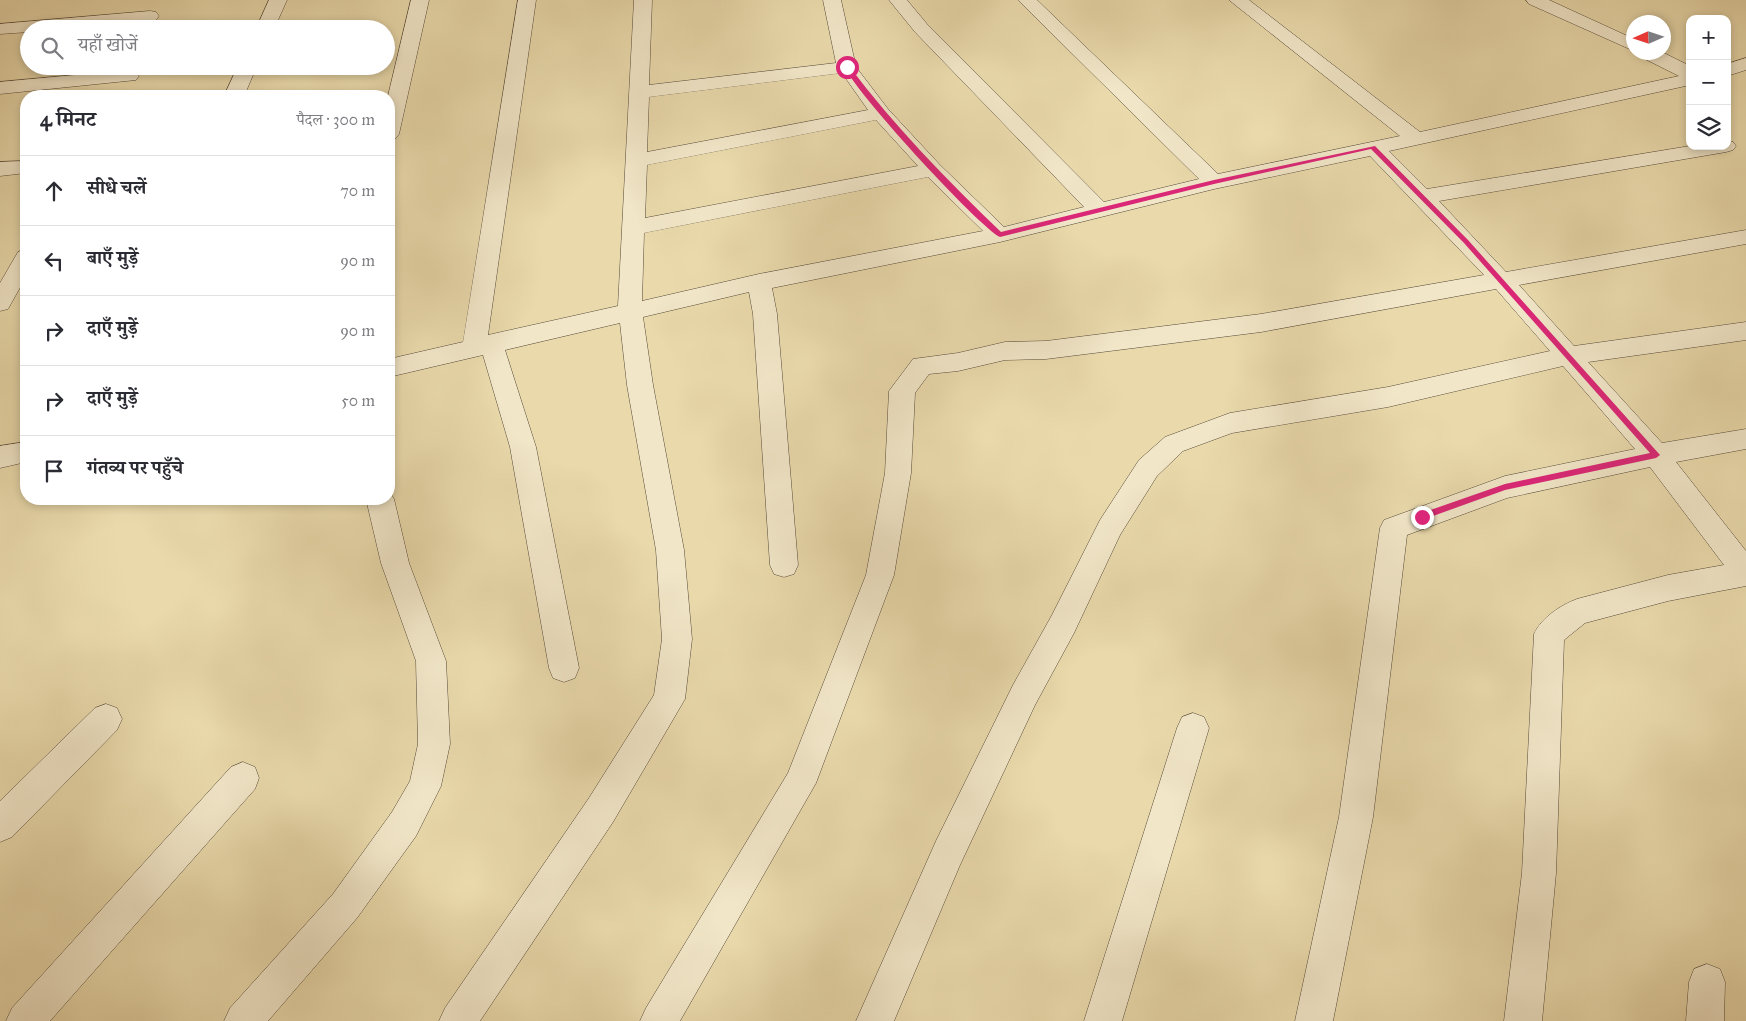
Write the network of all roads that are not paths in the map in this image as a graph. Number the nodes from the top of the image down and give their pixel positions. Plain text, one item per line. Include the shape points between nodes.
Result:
1 (278, 0) edge
2 (420, 0) edge
3 (527, 0) edge
4 (644, 0) edge
5 (832, 0) edge
6 (898, 0) edge
7 (1026, 0) edge
8 (1238, 0) edge
9 (1535, 0) edge
10 (151, 15) edge
11 (97, 20) edge
12 (269, 20) edge
13 (20, 27) edge
14 (0, 29) edge
15 (1626, 42) edge
16 (1662, 60) edge
17 (1746, 64) edge
18 (847, 67) junction
19 (1731, 69) edge
20 (1686, 72) edge
21 (100, 75) edge
22 (129, 75) edge
23 (244, 75) edge
24 (1686, 80) edge
25 (0, 88) edge
26 (121, 90) edge
27 (237, 90) edge
28 (640, 92) junction
29 (395, 105) edge
30 (881, 113) junction
31 (1415, 138) junction
32 (1746, 143) edge
33 (1731, 145) edge
34 (1373, 147) junction
35 (1704, 150) edge
36 (636, 161) junction
37 (20, 167) edge
38 (0, 169) edge
39 (933, 170) junction
40 (1214, 182) junction
41 (1423, 198) junction
42 (1099, 210) junction
43 (633, 228) junction
44 (1000, 234) junction
45 (1746, 237) edge
46 (20, 268) edge
47 (1502, 281) junction
48 (759, 282) junction
49 (0, 303) edge
50 (630, 312) junction
51 (1746, 331) edge
52 (482, 345) junction
53 (1569, 356) junction
54 (395, 367) edge
55 (1746, 439) edge
56 (20, 453) edge
57 (1656, 455) junction
58 (0, 456) edge
59 (381, 505) edge
60 (784, 565) dead end
61 (1746, 574) edge
62 (564, 668) dead end
63 (106, 719) dead end
64 (1193, 728) dead end
65 (243, 778) dead end
66 (0, 825) edge
67 (1707, 982) dead end
68 (25, 1021) edge
69 (243, 1021) edge
70 (458, 1021) edge
71 (660, 1021) edge
72 (875, 1021) edge
73 (1103, 1021) edge
74 (1314, 1021) edge
75 (1523, 1021) edge
76 (1705, 1021) edge

1 - 12 street
2 - 29 street
3 - 52 street
4 - 28 street
5 - 18 street
6 - 42 street via 921,28
7 - 40 street
8 - 31 street
9 - 15 street
10 - 11 street
13 - 14 street
16 - 20 street
17 - 19 street
18 - 28 street
18 - 30 street
21 - 25 street
22 - 26 street
23 - 27 street
24 - 31 street
28 - 36 street
30 - 36 street
30 - 39 street
31 - 34 street
32 - 33 street
34 - 40 street
34 - 41 street
35 - 41 street
36 - 43 street
37 - 38 street
39 - 43 street
39 - 44 street
40 - 42 street
41 - 47 street
42 - 44 street
43 - 50 street
44 - 48 street
45 - 47 street
46 - 49 street
47 - 53 street
47 - 71 street via 1261,323 1046,350 1005,351 922,366 902,391 898,473 880,575 800,783
48 - 50 street
48 - 60 street via 765,314
50 - 52 street
50 - 70 street via 670,550 677,639 669,699 600,810
51 - 53 street
52 - 54 street
52 - 62 street via 523,447
53 - 57 street
53 - 72 street via 1388,397 1230,423 1174,444 1148,468 1110,528 1024,695 948,853
55 - 57 street
56 - 58 street
57 - 61 street
57 - 74 street via 1505,487 1394,528 1356,817
59 - 69 street via 395,563 431,661 434,744 425,786 404,824 345,906
61 - 75 street via 1668,588 1577,612 1549,634 1539,873
63 - 66 street
64 - 73 street
65 - 68 street
67 - 76 street

